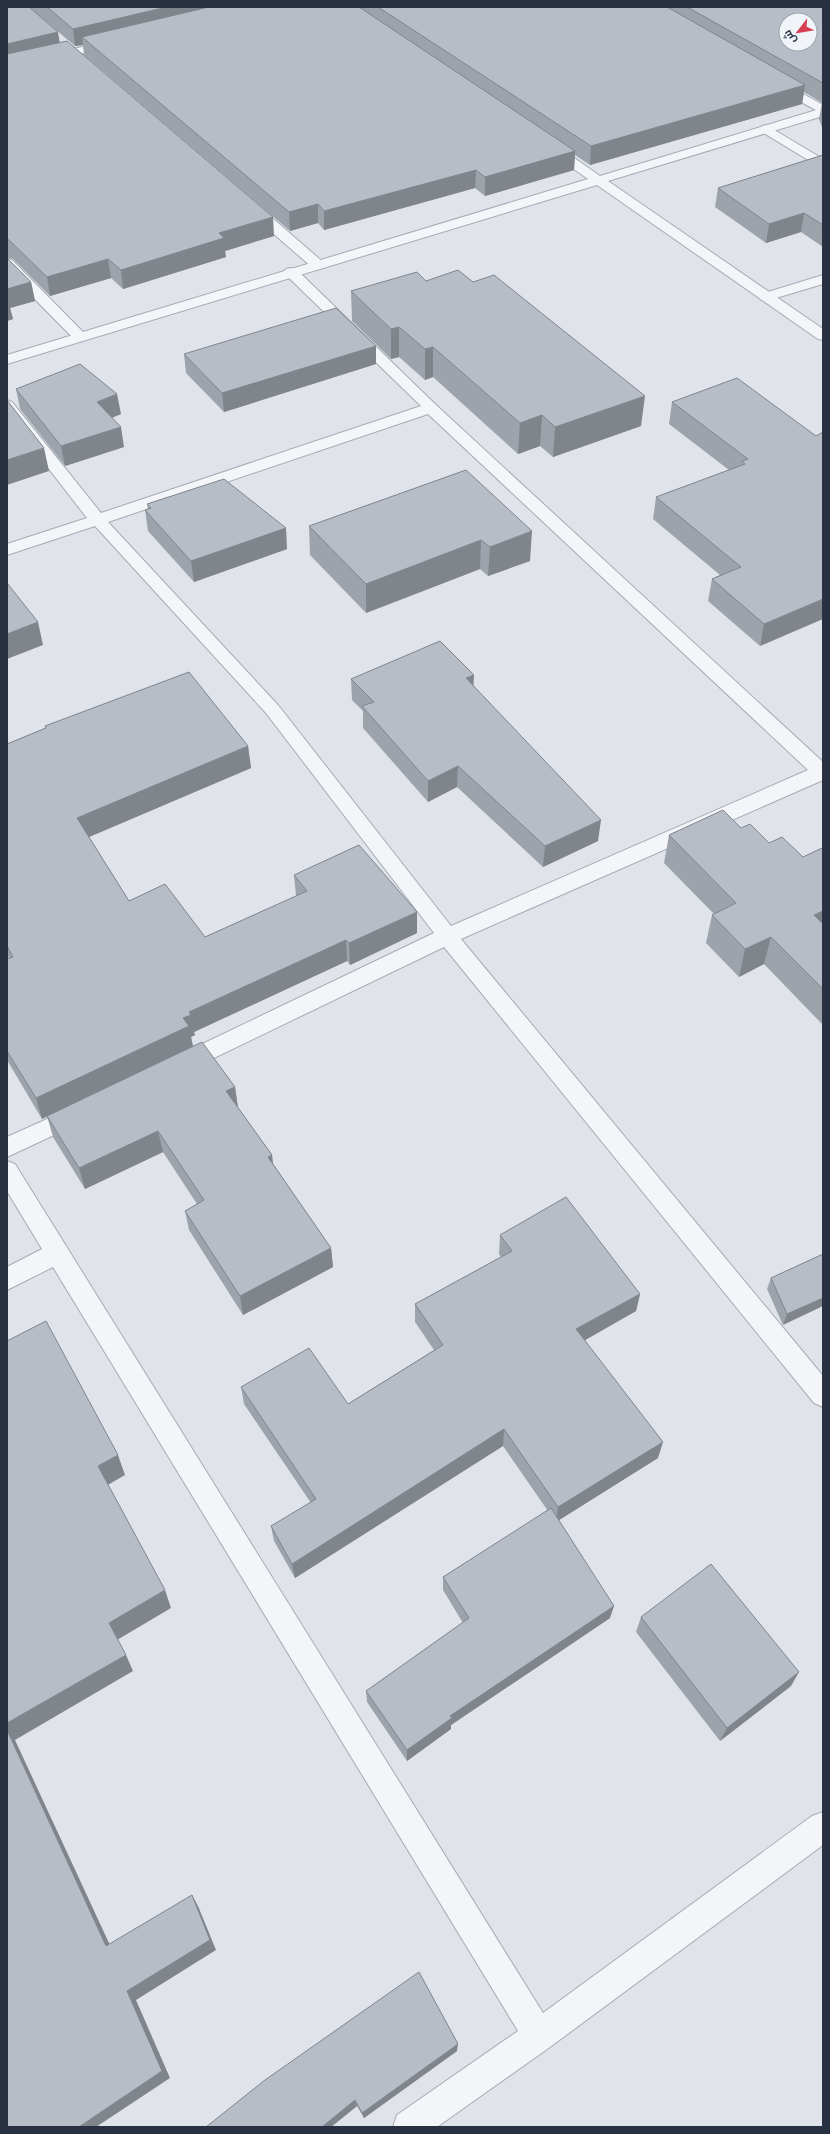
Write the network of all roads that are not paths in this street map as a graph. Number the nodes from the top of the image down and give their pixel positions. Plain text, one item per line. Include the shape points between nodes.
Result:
1 (126, 40) edge
2 (61, 43) edge
3 (72, 53) junction
4 (84, 63) edge
5 (7, 68) edge
6 (768, 78) edge
7 (823, 111) edge
8 (766, 129) junction
9 (539, 140) edge
10 (823, 165) edge
11 (598, 179) junction
12 (240, 198) edge
13 (7, 263) edge
14 (318, 265) junction
15 (291, 272) junction
16 (823, 279) edge
17 (766, 297) junction
18 (823, 336) edge
19 (80, 337) junction
20 (7, 360) edge
21 (7, 405) edge
22 (431, 408) junction
23 (97, 520) junction
24 (7, 550) edge
25 (823, 772) edge
26 (447, 936) junction
27 (163, 1073) edge
28 (92, 1107) edge
29 (7, 1148) edge
30 (7, 1171) edge
31 (58, 1253) junction
32 (7, 1279) edge
33 (823, 1395) edge
34 (823, 1827) edge
35 (539, 2036) junction
36 (409, 2127) edge

1 - 3 street
2 - 3 street
3 - 4 street
3 - 5 street
6 - 7 street
7 - 8 street
8 - 10 street
8 - 11 street
9 - 11 street
11 - 14 street
11 - 17 street
12 - 14 street
13 - 19 street
14 - 15 street
15 - 19 street
15 - 22 street
16 - 17 street
17 - 18 street
19 - 20 street
21 - 23 street
22 - 23 street
22 - 25 street
23 - 24 street
23 - 26 street via 272,709
25 - 26 street
26 - 27 street
26 - 33 street
28 - 29 street
30 - 31 street
31 - 32 street
31 - 35 street
34 - 35 street
35 - 36 street

